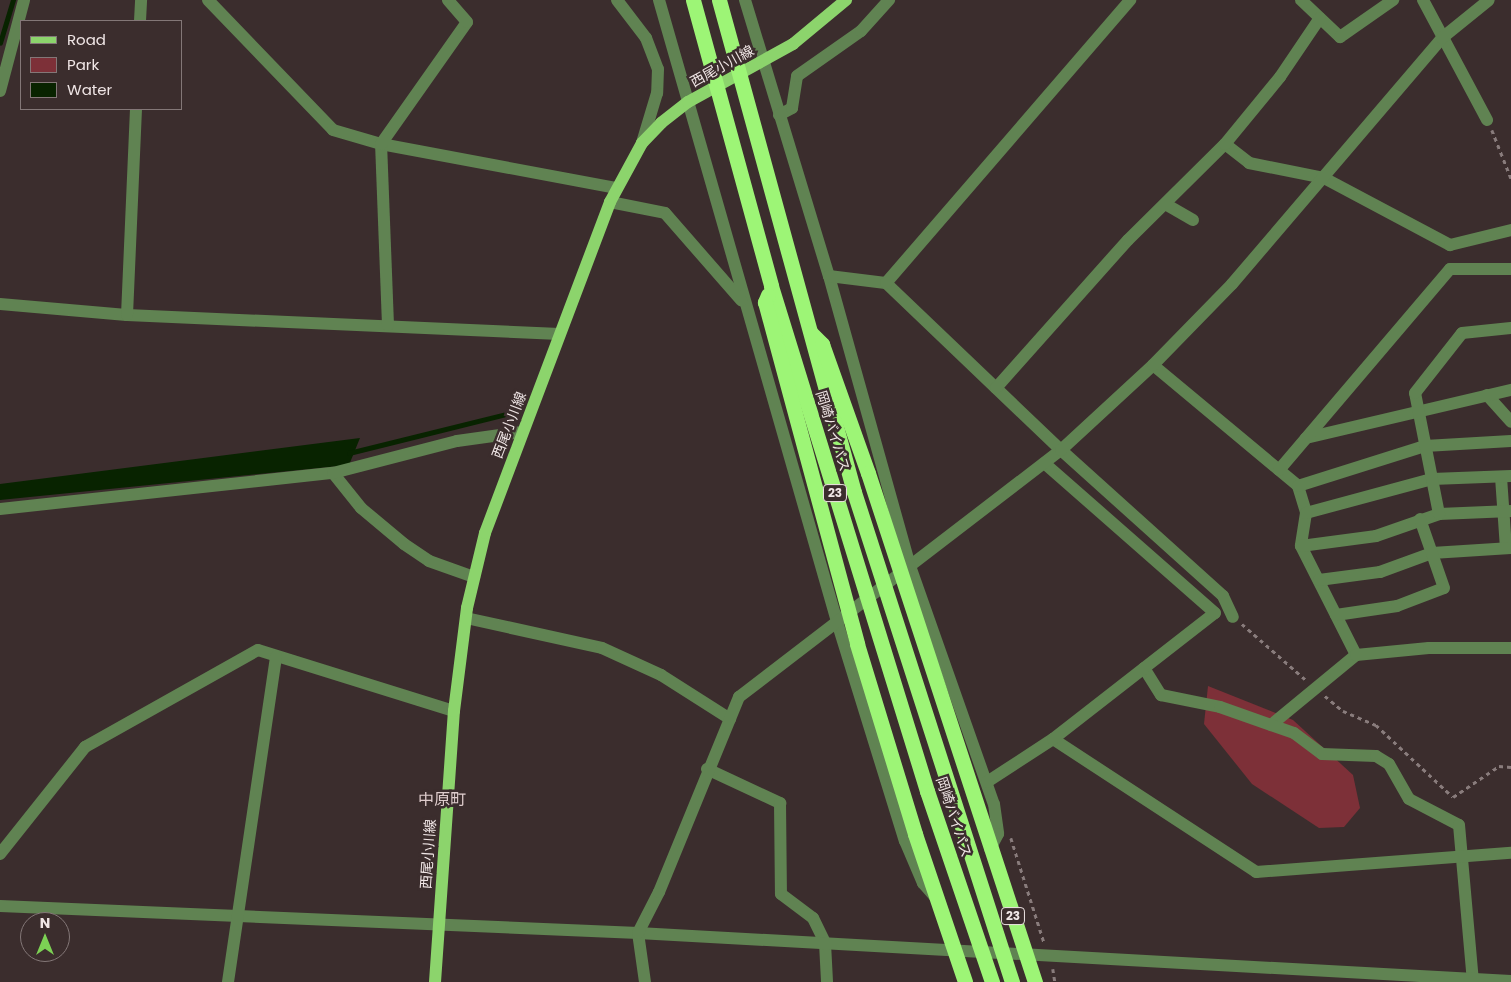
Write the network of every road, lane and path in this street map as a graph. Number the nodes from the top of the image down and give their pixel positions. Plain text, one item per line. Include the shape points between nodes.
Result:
1 (24, 0) edge
2 (141, 0) edge
3 (208, 0) edge
4 (448, 0) edge
5 (617, 0) edge
6 (659, 0) edge
7 (694, 0) edge
8 (719, 0) edge
9 (745, 0) edge
10 (846, 0) edge
11 (889, 0) edge
12 (1130, 0) edge
13 (1301, 0) edge
14 (1392, 0) edge
15 (1423, 0) edge
16 (1489, 0) edge
17 (1320, 18) junction
18 (140, 20) edge
19 (1442, 38) junction
20 (762, 62) junction
21 (0, 91) edge
22 (688, 102) junction
23 (136, 110) edge
24 (779, 115) junction
25 (1487, 120) joint
26 (642, 143) junction
27 (380, 144) junction
28 (1225, 144) junction
29 (1324, 178) junction
30 (1511, 178) edge
31 (617, 188) junction
32 (610, 202) junction
33 (1167, 205) junction
34 (1192, 220) dead end
35 (1511, 230) edge
36 (1511, 269) edge
37 (829, 276) junction
38 (886, 283) junction
39 (771, 286) junction
40 (0, 304) edge
41 (744, 304) junction
42 (127, 315) junction
43 (388, 325) junction
44 (1511, 328) edge
45 (808, 330) junction
46 (560, 334) junction
47 (1153, 365) junction
48 (996, 388) junction
49 (1511, 390) edge
50 (1487, 395) junction
51 (1418, 412) junction
52 (1511, 422) edge
53 (522, 432) junction
54 (1306, 438) junction
55 (1511, 441) edge
56 (1425, 446) junction
57 (1061, 450) junction
58 (1044, 463) junction
59 (1279, 470) junction
60 (333, 473) junction
61 (1506, 476) edge
62 (1432, 479) junction
63 (1298, 486) junction
64 (0, 509) edge
65 (1508, 512) edge
66 (1306, 513) junction
67 (1439, 514) junction
68 (1420, 519) junction
69 (1301, 546) junction
70 (1508, 548) edge
71 (1432, 553) junction
72 (910, 566) junction
73 (474, 577) junction
74 (1319, 580) junction
75 (1336, 615) junction
76 (1233, 617) dead end
77 (466, 618) junction
78 (838, 624) junction
79 (1511, 648) edge
80 (1356, 655) junction
81 (276, 657) junction
82 (1144, 668) junction
83 (454, 711) junction
84 (730, 719) junction
85 (1270, 725) junction
86 (1053, 739) junction
87 (707, 769) junction
88 (987, 782) junction
89 (1009, 834) dead end
90 (990, 849) junction
91 (1511, 853) edge
92 (0, 854) edge
93 (1461, 857) junction
94 (938, 900) junction
95 (0, 906) edge
96 (240, 913) junction
97 (438, 923) junction
98 (638, 932) junction
99 (825, 943) junction
100 (955, 951) junction
101 (1027, 957) junction
102 (1049, 958) junction
103 (1473, 981) edge
104 (1511, 981) edge
105 (228, 982) edge
106 (435, 982) edge
107 (645, 982) edge
108 (827, 982) edge
109 (966, 982) edge
110 (992, 982) edge
111 (1012, 982) edge
112 (1035, 982) edge
113 (1055, 982) edge

1 - 21 street
2 - 18 street
3 - 27 street via 321,122 333,130
4 - 27 street via 467,22
5 - 26 street via 646,38 658,70 657,93
6 - 22 street
7 - 39 highway, 岡崎バイパス / 23
8 - 45 highway, 岡崎バイパス / 23
9 - 20 street
10 - 20 main road, 西尾小川線 via 816,28
11 - 24 street via 861,31 797,76 792,108
12 - 38 street
13 - 17 street
14 - 17 street via 1340,37
15 - 19 street
16 - 19 street
17 - 28 street via 1280,77
19 - 25 street
19 - 29 street
20 - 22 main road, 西尾小川線
20 - 24 street
22 - 26 main road, 西尾小川線
22 - 41 street
23 - 42 street
24 - 37 street
25 - 30 path
26 - 31 main road, 西尾小川線
27 - 31 street
27 - 43 street
28 - 29 street via 1249,164
28 - 33 street
29 - 35 street via 1450,246
29 - 47 street via 1232,284
31 - 32 main road, 西尾小川線
32 - 41 street via 665,213
32 - 46 main road, 西尾小川線
33 - 34 street
33 - 48 street via 1128,240
36 - 54 street via 1450,269
37 - 38 street
37 - 72 street
38 - 48 street
39 - 94 highway, 23 via 766,302 815,493 915,834
39 - 110 highway, 岡崎バイパス / 23 via 928,791
40 - 42 street
41 - 78 street
42 - 43 street
43 - 46 street
44 - 51 street via 1462,333 1415,393
45 - 90 highway, 23 via 822,344
45 - 111 highway, 岡崎バイパス / 23 via 854,492
46 - 53 main road, 西尾小川線
47 - 57 street
47 - 59 street
48 - 57 street
49 - 50 street
50 - 51 street
50 - 52 street
51 - 54 street
51 - 56 street
53 - 60 street via 457,441
53 - 73 main road, 西尾小川線 via 485,533
54 - 59 street
55 - 56 street
56 - 62 street
56 - 63 street
57 - 58 street
57 - 76 street via 1223,596
58 - 72 street
58 - 82 street via 1215,612
59 - 63 street
60 - 64 street
60 - 73 street via 362,508 404,544 429,561
61 - 62 street
61 - 65 street
62 - 66 street
62 - 67 street
63 - 66 street
65 - 67 street
65 - 70 street
66 - 69 street
67 - 68 street
68 - 69 street via 1376,536
68 - 71 street
69 - 74 street
70 - 71 street
71 - 74 street via 1380,572
71 - 75 street via 1444,588 1397,606
72 - 78 street
72 - 88 street
73 - 77 main road, 西尾小川線
74 - 75 street
75 - 80 street
77 - 83 main road, 西尾小川線
77 - 84 street via 602,648 661,675
78 - 84 street via 739,697
78 - 94 street via 904,841 923,882
79 - 80 street via 1429,648
80 - 85 street
81 - 83 street
81 - 92 street via 258,650 85,747
81 - 96 street
82 - 85 street via 1161,695 1220,707
82 - 86 street
83 - 97 main road, 西尾小川線
84 - 87 street
85 - 93 street via 1294,733 1322,754 1358,753 1376,756 1389,764 1409,799 1459,825
86 - 88 street
86 - 93 street via 1256,872
87 - 98 street via 659,892
87 - 99 street via 780,803 781,894 813,918
88 - 90 street via 998,834
89 - 102 path
90 - 101 highway, 23
91 - 93 street
93 - 103 street
94 - 100 highway, 23
95 - 96 street
96 - 97 street
96 - 105 street
97 - 98 street
97 - 106 main road, 西尾小川線
98 - 99 street
98 - 107 street
99 - 100 street
99 - 108 street
100 - 101 street
100 - 109 highway, 23
101 - 102 street
101 - 112 highway, 23
102 - 103 street
102 - 113 path
103 - 104 street

